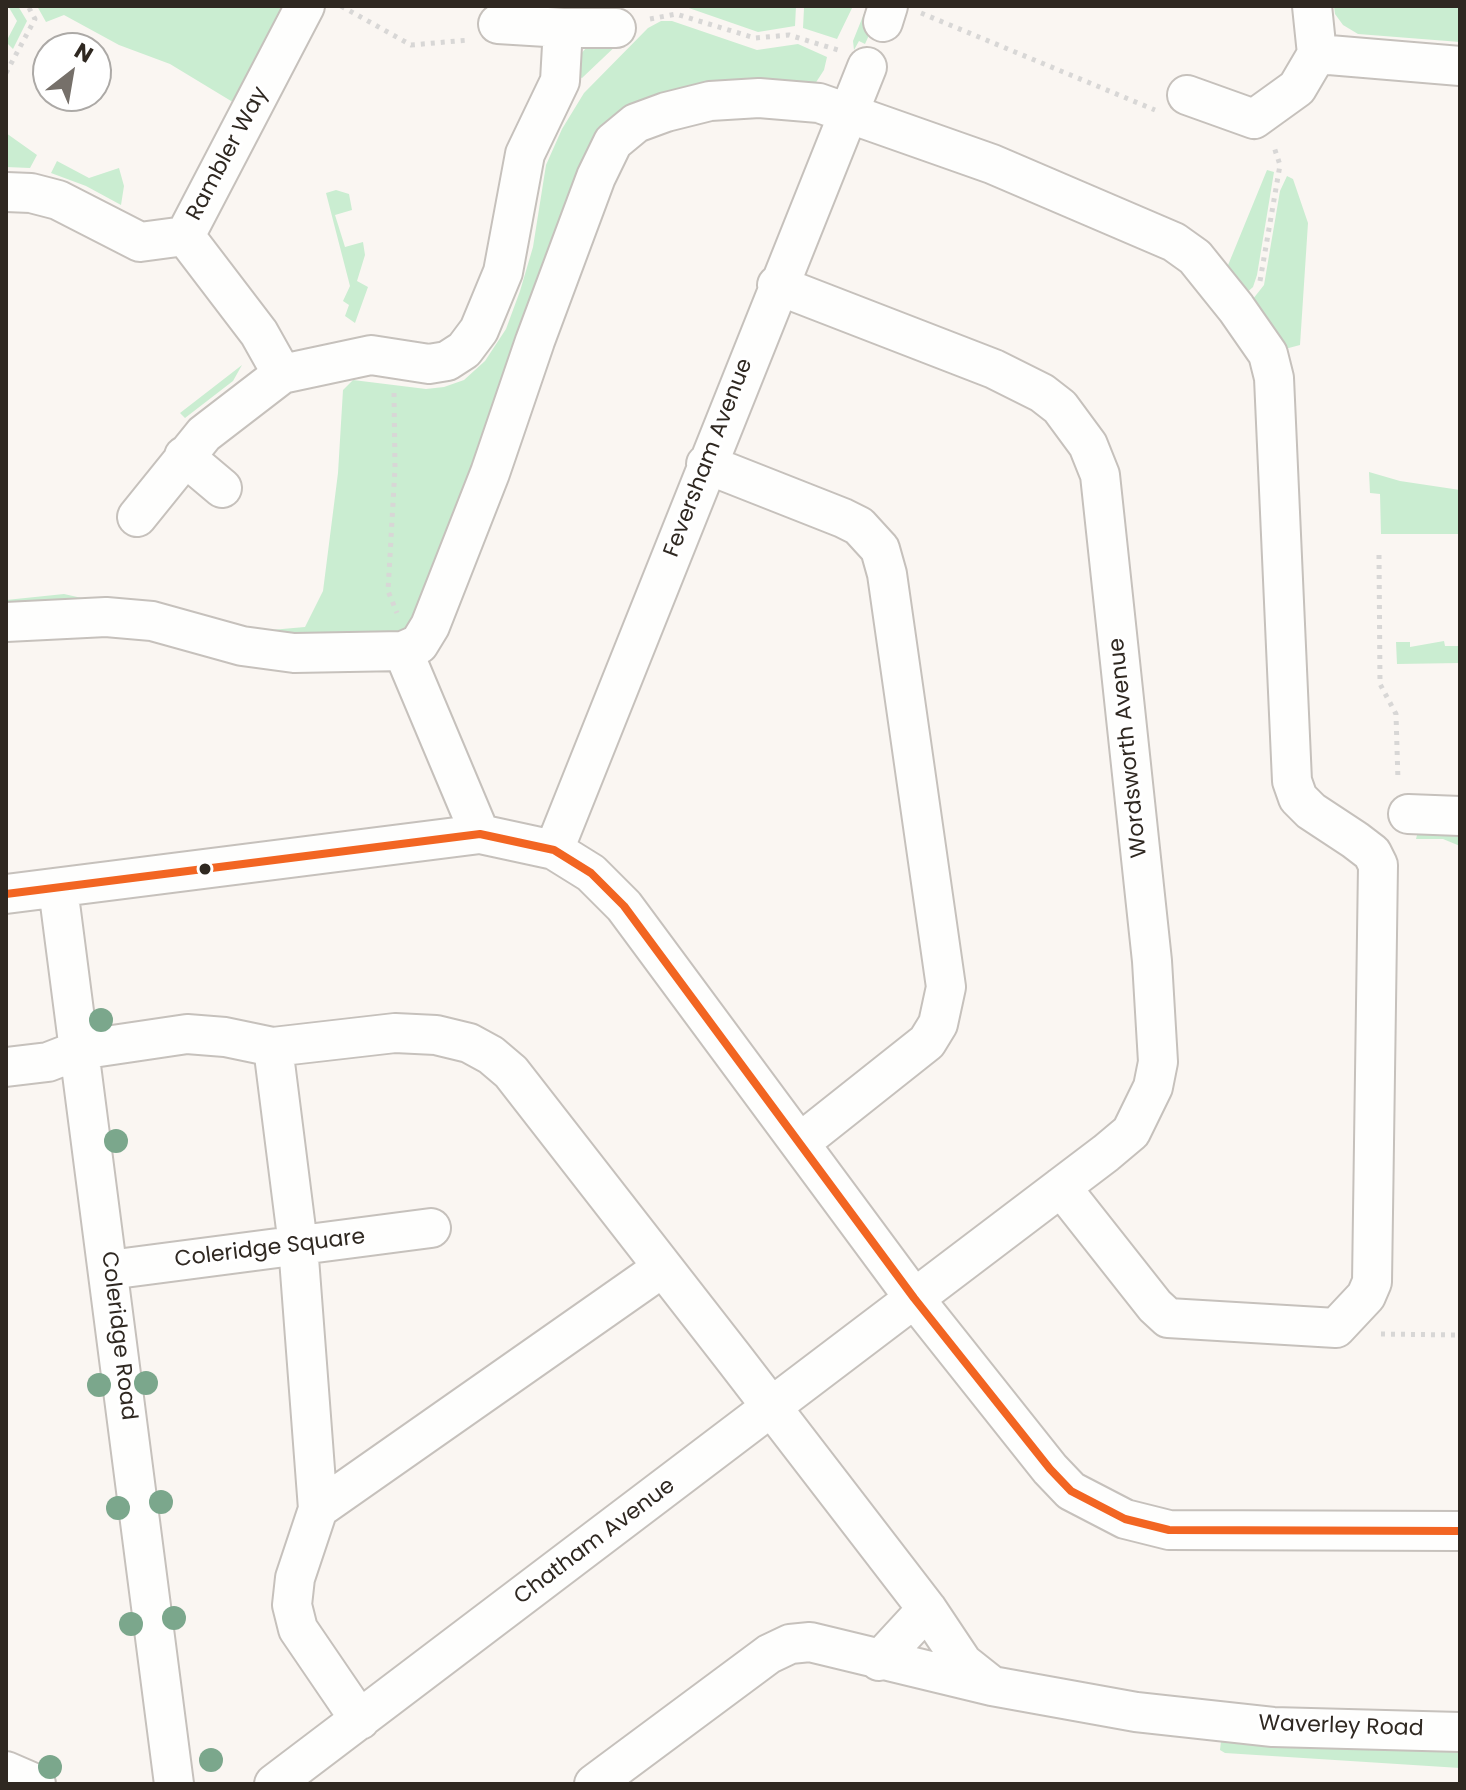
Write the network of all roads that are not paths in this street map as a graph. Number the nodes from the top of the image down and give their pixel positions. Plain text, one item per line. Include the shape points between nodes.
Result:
1 (305, 6) edge
2 (1312, 6) edge
3 (498, 24) road end
4 (563, 28) junction
5 (616, 28) road end
6 (1317, 54) junction
7 (1460, 66) edge
8 (867, 67) road end
9 (1187, 95) road end
10 (849, 111) junction
11 (6, 192) edge
12 (185, 236) junction
13 (777, 285) junction
14 (282, 374) junction
15 (184, 456) junction
16 (706, 464) junction
17 (222, 488) dead end
18 (137, 517) dead end
19 (6, 622) edge
20 (403, 651) junction
21 (1408, 814) road end
22 (1460, 816) edge
23 (480, 834) junction
24 (554, 850) junction
25 (58, 888) junction
26 (6, 894) edge
27 (273, 1047) junction
28 (79, 1050) junction
29 (6, 1067) edge
30 (801, 1142) junction
31 (1061, 1187) junction
32 (431, 1228) dead end
33 (298, 1245) junction
34 (662, 1268) junction
35 (109, 1270) junction
36 (914, 1298) junction
37 (772, 1407) junction
38 (318, 1509) junction
39 (1460, 1531) edge
40 (927, 1609) junction
41 (879, 1661) junction
42 (992, 1686) junction
43 (360, 1720) junction
44 (1460, 1732) edge
45 (6, 1771) edge
46 (36, 1784) edge
47 (174, 1784) edge
48 (274, 1784) edge
49 (594, 1784) edge

1 - 12 street, Rambler Way
2 - 6 street
3 - 4 street
4 - 5 street
4 - 14 street via 560,81 525,154 503,272 479,330 464,350 429,364 389,357 346,358
6 - 7 street
6 - 9 street via 1297,88 1254,119
8 - 10 street, Feversham Avenue
10 - 13 street, Feversham Avenue
10 - 20 street via 814,102 710,101 636,123 613,142 565,257 430,626 419,644
10 - 31 street via 992,164 1174,242 1195,257 1236,308 1268,354 1274,378 1292,781 1298,798 1311,811 1372,853 1378,865 1372,1282 1336,1328 1168,1318
11 - 12 street via 58,200 140,242
12 - 14 street, Rambler Way via 259,333
13 - 16 street, Feversham Avenue
13 - 31 street, Wordsworth Avenue via 994,369 1042,393 1075,424 1100,475 1158,1062 1153,1087 1131,1132
14 - 15 street via 204,434
15 - 17 street
15 - 18 street
16 - 24 street, Feversham Avenue
16 - 30 street via 843,518 859,526 880,549 946,987 938,1024 927,1042
19 - 20 street via 106,617 152,621 242,646 294,653
20 - 23 street
21 - 22 street
23 - 24 street
23 - 25 street
24 - 30 street via 608,886
25 - 26 street
25 - 28 street, Coleridge Road
27 - 28 street via 187,1034
27 - 33 street
27 - 34 street via 395,1033 458,1040 491,1055 511,1072
28 - 29 street via 48,1062
28 - 35 street, Coleridge Road
30 - 36 street
31 - 36 street, Wordsworth Avenue
32 - 33 street, Coleridge Square
33 - 35 street, Coleridge Square
33 - 38 street
34 - 37 street
34 - 38 street
35 - 47 street, Coleridge Road
36 - 37 street, Chatham Avenue
36 - 39 street via 1071,1491 1125,1519 1169,1530
37 - 40 street
37 - 43 street, Chatham Avenue
38 - 43 street via 295,1578 292,1605 298,1629
40 - 41 street
40 - 42 street via 963,1663
41 - 42 street, Waverley Road
41 - 49 street, Waverley Road via 810,1642 790,1644 769,1654
42 - 44 street, Waverley Road via 1107,1708 1273,1727
43 - 48 street, Chatham Avenue
45 - 46 street

